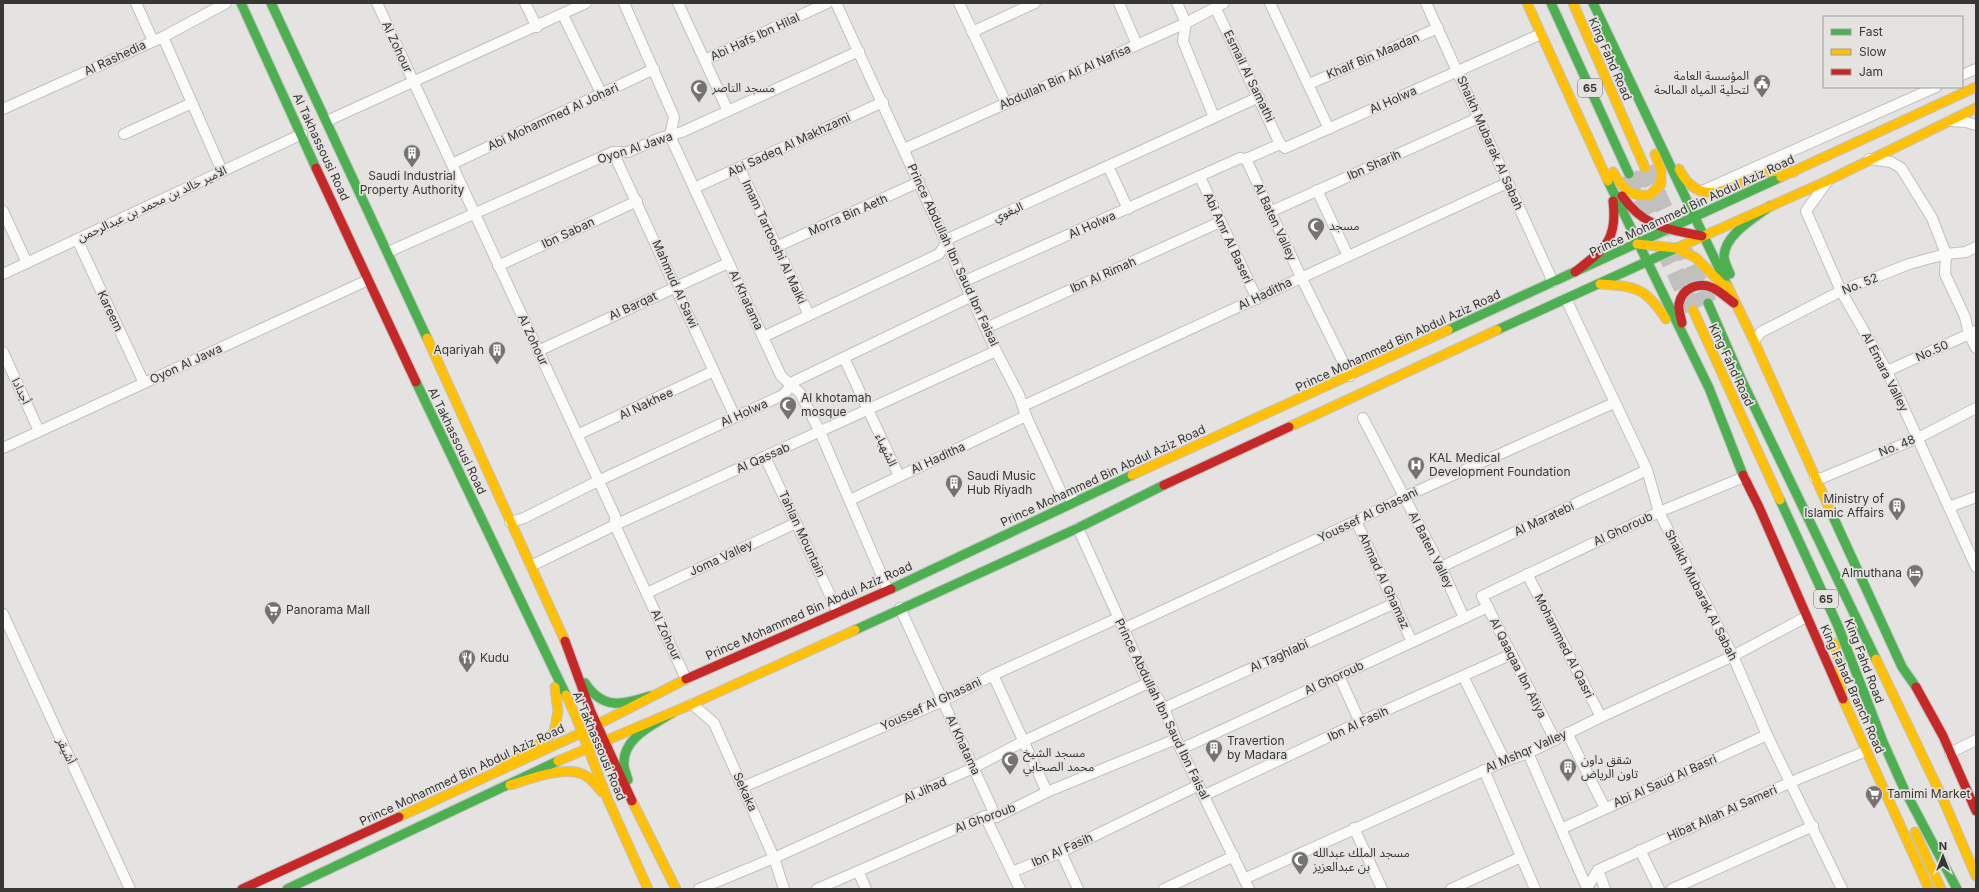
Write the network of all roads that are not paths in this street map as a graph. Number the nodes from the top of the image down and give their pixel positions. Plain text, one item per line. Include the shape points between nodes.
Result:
1 (136, 3) edge
2 (226, 3) edge
3 (241, 3) edge
4 (272, 3) edge
5 (377, 3) edge
6 (525, 3) edge
7 (624, 3) edge
8 (678, 3) edge
9 (827, 3) edge
10 (836, 3) edge
11 (959, 3) edge
12 (1035, 3) edge
13 (1119, 3) edge
14 (1177, 3) edge
15 (1270, 3) edge
16 (1426, 3) edge
17 (1527, 3) edge
18 (1551, 3) edge
19 (1573, 3) edge
20 (1593, 3) edge
21 (582, 4) edge
22 (1220, 6) edge
23 (563, 15) junction
24 (1186, 23) junction
25 (537, 27) junction
26 (1438, 28) junction
27 (972, 32) junction
28 (1541, 34) junction
29 (163, 36) junction
30 (153, 41) junction
31 (1137, 45) junction
32 (859, 51) junction
33 (705, 60) junction
34 (654, 69) junction
35 (1976, 69) edge
36 (1457, 71) junction
37 (1963, 75) edge
38 (1629, 81) junction
39 (413, 82) junction
40 (1309, 84) junction
41 (1976, 87) edge
42 (1934, 88) edge
43 (602, 95) junction
44 (1259, 96) junction
45 (883, 102) junction
46 (192, 103) junction
47 (1006, 103) junction
48 (1976, 108) edge
49 (3, 109) edge
50 (728, 111) junction
51 (1214, 117) junction
52 (1478, 118) junction
53 (327, 121) junction
54 (1948, 121) junction
55 (1584, 125) junction
56 (1976, 126) edge
57 (1650, 128) junction
58 (1328, 129) junction
59 (124, 134) dead end
60 (302, 134) junction
61 (670, 136) junction
62 (1280, 144) junction
63 (904, 149) junction
64 (613, 152) junction
65 (1243, 159) junction
66 (1870, 159) junction
67 (452, 164) junction
68 (1108, 166) junction
69 (1645, 168) tunnel mouth
70 (740, 169) junction
71 (222, 171) junction
72 (1794, 172) junction
73 (1629, 174) tunnel mouth
74 (1200, 177) junction
75 (1827, 181) junction
76 (920, 182) junction
77 (1507, 183) junction
78 (694, 188) junction
79 (1317, 190) junction
80 (1700, 191) junction
81 (637, 201) junction
82 (1770, 206) junction
83 (1128, 209) junction
84 (3, 211) edge
85 (1270, 212) junction
86 (475, 215) junction
87 (1693, 217) junction
88 (1220, 222) junction
89 (1668, 230) junction
90 (1702, 236) junction
91 (76, 239) junction
92 (947, 243) junction
93 (1637, 244) junction
94 (776, 247) junction
95 (1976, 247) edge
96 (1676, 248) junction
97 (388, 252) junction
98 (1946, 254) junction
99 (1348, 256) junction
100 (1647, 262) junction
101 (27, 263) junction
102 (728, 263) junction
103 (498, 266) junction
104 (1576, 272) junction
105 (3, 274) edge
106 (1301, 277) junction
107 (368, 280) junction
108 (965, 281) junction
109 (1553, 282) junction
110 (1600, 284) junction
111 (676, 286) junction
112 (1841, 291) junction
113 (972, 296) junction
114 (1257, 299) junction
115 (1566, 299) junction
116 (1708, 303) tunnel mouth
117 (1738, 306) junction
118 (1693, 310) tunnel mouth
119 (809, 315) junction
120 (986, 328) junction
121 (1973, 332) edge
122 (763, 337) junction
123 (1754, 341) junction
124 (1976, 348) edge
125 (538, 351) junction
126 (996, 351) junction
127 (3, 352) edge
128 (844, 358) junction
129 (714, 371) junction
130 (1887, 371) junction
131 (1350, 376) junction
132 (144, 383) junction
133 (792, 386) junction
134 (1709, 388) junction
135 (1614, 403) junction
136 (1023, 406) junction
137 (1976, 408) edge
138 (868, 410) junction
139 (1026, 416) junction
140 (735, 417) junction
141 (1363, 418) dead end
142 (39, 431) junction
143 (820, 432) junction
144 (577, 435) junction
145 (1918, 438) junction
146 (3, 448) edge
147 (765, 457) junction
148 (1648, 470) junction
149 (899, 476) junction
150 (1744, 477) junction
151 (1815, 478) junction
152 (598, 481) junction
153 (1404, 497) junction
154 (1976, 497) edge
155 (850, 500) junction
156 (1076, 501) junction
157 (1949, 507) junction
158 (1659, 512) junction
159 (1356, 521) junction
160 (510, 522) junction
161 (796, 523) junction
162 (615, 525) junction
163 (1078, 528) junction
164 (531, 566) junction
165 (1441, 567) junction
166 (1976, 567) edge
167 (1527, 574) junction
168 (1818, 582) junction
169 (888, 590) junction
170 (647, 593) junction
171 (1482, 596) joint
172 (1395, 603) junction
173 (900, 608) junction
174 (1488, 608) junction
175 (838, 612) junction
176 (3, 614) edge
177 (1806, 617) junction
178 (1118, 618) junction
179 (1464, 618) junction
180 (1123, 629) junction
181 (1412, 642) junction
182 (1512, 654) junction
183 (1733, 656) junction
184 (573, 660) junction
185 (552, 672) junction
186 (993, 675) junction
187 (1339, 676) junction
188 (1463, 676) junction
189 (686, 679) junction
190 (1148, 682) junction
191 (650, 696) junction
192 (586, 697) junction
193 (1842, 697) junction
194 (568, 700) junction
195 (943, 701) junction
196 (692, 704) junction
197 (1164, 708) junction
198 (672, 713) junction
199 (1601, 717) junction
200 (655, 718) junction
201 (1360, 722) junction
202 (596, 725) junction
203 (581, 733) junction
204 (1568, 733) junction
205 (1768, 735) junction
206 (1176, 739) junction
207 (603, 740) junction
208 (1555, 740) junction
209 (1976, 740) edge
210 (1024, 741) junction
211 (587, 747) junction
212 (1181, 749) junction
213 (1866, 751) junction
214 (1528, 753) junction
215 (1950, 753) junction
216 (1505, 761) junction
217 (973, 768) junction
218 (500, 769) junction
219 (1484, 770) junction
220 (1791, 782) junction
221 (1199, 784) junction
222 (510, 785) junction
223 (743, 787) junction
224 (1904, 789) junction
225 (1047, 792) junction
226 (1205, 796) junction
227 (608, 800) junction
228 (635, 806) junction
229 (1605, 808) junction
230 (1976, 811) edge
231 (985, 816) junction
232 (996, 817) junction
233 (1813, 826) junction
234 (1354, 828) junction
235 (1563, 828) junction
236 (1959, 838) junction
237 (1640, 850) junction
238 (1061, 852) junction
239 (1234, 856) junction
240 (1521, 857) junction
241 (774, 858) junction
242 (1976, 863) edge
243 (1598, 870) junction
244 (858, 871) junction
245 (1012, 872) junction
246 (1976, 876) edge
247 (1244, 879) junction
248 (261, 885) edge
249 (306, 885) edge
250 (1604, 885) edge
251 (1017, 888) edge
252 (1378, 888) edge
253 (1586, 888) edge
254 (130, 889) edge
255 (242, 889) edge
256 (287, 889) edge
257 (648, 889) edge
258 (676, 889) edge
259 (699, 889) edge
260 (784, 889) edge
261 (817, 889) edge
262 (866, 889) edge
263 (1078, 889) edge
264 (1164, 889) edge
265 (1249, 889) edge
266 (1451, 889) edge
267 (1535, 889) edge
268 (1659, 889) edge
269 (1672, 889) edge
270 (1842, 889) edge
271 (1929, 889) edge
272 (1941, 889) edge
273 (1957, 889) edge

1 - 30 street
2 - 29 street, Al Rashedia
3 - 60 main road, Al Takhassousi Road
4 - 53 main road, Al Takhassousi Road
5 - 39 street, Al Zohour
6 - 25 street
7 - 34 street
8 - 33 street
9 - 33 street, Abi Hafs Ibn Hilal
10 - 32 street, Prince Abdullah Ibn Saud Ibn Faisal
11 - 27 street
12 - 27 street
13 - 31 street
14 - 24 street
15 - 40 street
16 - 26 street, Shaikh Mubarak Al Sabah
17 - 28 main road
18 - 73 main road, 65
19 - 69 main road, King Fahd Road / 65
20 - 38 main road
21 - 23 street
22 - 24 street, Abdullah Bin Ali Al Nafisa
22 - 44 street, Esmail Al Samathi
23 - 25 street
23 - 43 street
24 - 31 street, Abdullah Bin Ali Al Nafisa
24 - 51 street via 1183,41
25 - 39 street
26 - 36 street, Shaikh Mubarak Al Sabah
26 - 40 street, Khalf Bin Maadan
27 - 47 street
28 - 36 street, Al Holwa
28 - 55 main road
29 - 30 street, Al Rashedia
29 - 46 street
30 - 49 street, Al Rashedia
31 - 47 street, Abdullah Bin Ali Al Nafisa
32 - 45 street, Prince Abdullah Ibn Saud Ibn Faisal
32 - 50 street, Oyon Al Jawa
33 - 50 street
34 - 43 street, Abi Mohammed Al Johari
34 - 61 street via 674,117
35 - 37 street
36 - 52 street, Shaikh Mubarak Al Sabah
36 - 58 street, Al Holwa
38 - 55 main road via 1634,105 1661,170 1661,184 1654,194 1636,196 1620,186 1602,151
38 - 57 main road
39 - 53 street
39 - 67 street, Al Zohour
40 - 58 street
41 - 72 main road, Prince Mohammed Bin Abdul Aziz Road
42 - 80 street
43 - 67 street, Abi Mohammed Al Johari
44 - 51 street, البغوي
44 - 62 street, Esmail Al Samathi
45 - 63 street, Prince Abdullah Ibn Saud Ibn Faisal
45 - 70 street, Abi Sadeq Al Makhzami
46 - 59 street
46 - 71 street
47 - 63 street, Abdullah Bin Ali Al Nafisa
48 - 54 main road
50 - 61 street, Oyon Al Jawa
51 - 68 street, البغوي
52 - 77 street, Shaikh Mubarak Al Sabah
52 - 79 street, Ibn Sharih
53 - 97 main road, Al Takhassousi Road
54 - 56 street via 1966,122
54 - 66 main road
55 - 89 main road via 1630,210 1648,224
55 - 93 main road
55 - 104 main road via 1615,213 1613,236
57 - 80 main road via 1667,141 1683,176 1692,187
57 - 87 main road
58 - 62 street, Al Holwa via 1285,148
60 - 71 street, الأمير خالد بن محمد بن عبدالرحمن
60 - 107 main road, Al Takhassousi Road
61 - 64 street, Oyon Al Jawa via 628,152
61 - 78 street, Al Khatama
62 - 65 street, Al Holwa
63 - 76 street, Prince Abdullah Ibn Saud Ibn Faisal
64 - 81 street, Mahmud Al Sawi
64 - 86 street, Oyon Al Jawa
65 - 74 street, Al Holwa
65 - 85 street, Al Baten Valley
66 - 75 main road
66 - 98 street via 1891,162 1901,168 1932,218
67 - 86 street, Al Zohour
68 - 83 street
68 - 92 street, البغوي via 950,238
70 - 78 street, Abi Sadeq Al Makhzami
70 - 94 street, Imam Tartooshi Al Malki
71 - 91 street, الأمير خالد بن محمد بن عبدالرحمن
72 - 80 main road via 1765,173 1720,193
72 - 87 main road, Prince Mohammed Bin Abdul Aziz Road
74 - 83 street, Al Holwa
74 - 88 street, Abi Amr Al Baseri
75 - 82 main road
75 - 112 street, Al Emara Valley via 1806,211
76 - 92 street, Prince Abdullah Ibn Saud Ibn Faisal
76 - 94 street, Morra Bin Aeth
77 - 99 street, Al Haditha
77 - 109 street, Shaikh Mubarak Al Sabah
78 - 102 street, Al Khatama
79 - 85 street, Ibn Sharih
79 - 99 street
81 - 103 street, Ibn Saban
81 - 111 street, Mahmud Al Sawi
82 - 90 main road
82 - 123 main road via 1737,232 1726,248 1724,257
83 - 108 street, Al Holwa
84 - 101 street
85 - 106 street, Al Baten Valley
86 - 97 street, Oyon Al Jawa
86 - 103 street, Al Zohour
87 - 89 main road, Prince Mohammed Bin Abdul Aziz Road
87 - 90 main road
88 - 114 street, Abi Amr Al Baseri
88 - 120 street, Ibn Al Rimah
89 - 90 main road
89 - 93 main road, Prince Mohammed Bin Abdul Aziz Road
90 - 96 main road
90 - 117 main road
91 - 101 street, الأمير خالد بن محمد بن عبدالرحمن
91 - 132 street, Kareem
92 - 108 street, Prince Abdullah Ibn Saud Ibn Faisal
92 - 119 street, البغوي via 939,254
93 - 96 main road
93 - 100 main road
93 - 104 main road, Prince Mohammed Bin Abdul Aziz Road
94 - 119 street, Imam Tartooshi Al Malki
95 - 98 street, No. 52 via 1966,252
96 - 100 main road
96 - 117 main road via 1696,258 1720,282
97 - 160 main road, Al Takhassousi Road
98 - 112 street, No. 52 via 1910,264
98 - 121 street via 1945,274
99 - 106 street, Al Haditha
100 - 110 main road
100 - 134 main road
101 - 105 street, الأمير خالد بن محمد بن عبدالرحمن
102 - 111 street, Al Barqat
102 - 122 street, Al Khatama
103 - 125 street, Al Zohour
104 - 109 main road, Prince Mohammed Bin Abdul Aziz Road
106 - 114 street, Al Haditha
106 - 131 street, Al Baten Valley
107 - 132 street, Oyon Al Jawa
107 - 185 main road, Al Takhassousi Road
108 - 113 street, Prince Abdullah Ibn Saud Ibn Faisal
109 - 131 main road, Prince Mohammed Bin Abdul Aziz Road
110 - 115 main road
110 - 134 main road via 1641,289 1659,307
111 - 125 street, Al Barqat
111 - 129 street, Mahmud Al Sawi
112 - 123 street, No. 52 via 1761,332
112 - 130 street, Al Emara Valley
113 - 120 street, Prince Abdullah Ibn Saud Ibn Faisal
113 - 128 street, Al Holwa
114 - 136 street, Al Haditha
115 - 135 street, Shaikh Mubarak Al Sabah
115 - 163 main road via 1337,404
116 - 236 main road, King Fahd Road / 65 via 1742,381
117 - 123 main road
117 - 134 main road via 1705,285 1693,286 1682,295 1678,306 1682,324 1702,361
118 - 168 main road, King Fahd Road / 65
119 - 122 street, البغوي
120 - 126 street, Prince Abdullah Ibn Saud Ibn Faisal
121 - 124 street
121 - 130 street, No.50
122 - 133 street, Al Khatama via 781,376
123 - 151 main road
125 - 144 street, Al Zohour
126 - 136 street, Prince Abdullah Ibn Saud Ibn Faisal
126 - 138 street, Al Qassab
127 - 142 street, أجدادا
128 - 133 street, Al Holwa via 795,381
128 - 138 street, الشهباء
129 - 140 street, Mahmud Al Sawi
129 - 144 street, Al Nakhee
130 - 145 street, Al Emara Valley
131 - 156 main road, Prince Mohammed Bin Abdul Aziz Road
132 - 142 street, Oyon Al Jawa
133 - 140 street, Al Holwa via 783,396
133 - 143 street, Al Khatama via 800,393
134 - 150 main road, King Fahad Branch Road
135 - 148 street, Shaikh Mubarak Al Sabah
135 - 153 street, Youssef Al Ghasani
136 - 139 street, Prince Abdullah Ibn Saud Ibn Faisal
137 - 145 street, No. 48
138 - 143 street, Al Qassab
138 - 149 street, الشهباء
139 - 149 street, Al Haditha
139 - 156 street, Prince Abdullah Ibn Saud Ibn Faisal via 1061,492
140 - 152 street, Al Holwa
141 - 153 street, Al Baten Valley
142 - 146 street, Oyon Al Jawa
143 - 147 street, Al Qassab
143 - 155 street, Al Khatama
144 - 152 street, Al Zohour
145 - 151 street, No. 48 via 1822,478
145 - 157 street, Al Emara Valley
147 - 161 street, Tahlan Mountain
147 - 162 street, Al Qassab
148 - 158 street, Shaikh Mubarak Al Sabah
148 - 165 street, Al Maratebi
149 - 155 street, Al Haditha
150 - 158 street, Al Ghoroub
150 - 177 main road, King Fahad Branch Road
151 - 215 main road via 1902,667 1917,686
152 - 160 street, Al Holwa via 524,518
152 - 162 street, Al Zohour via 615,516
153 - 159 street, Youssef Al Ghasani
153 - 165 street, Al Baten Valley
154 - 157 street
155 - 169 street, Al Khatama
156 - 169 main road, Prince Mohammed Bin Abdul Aziz Road
157 - 166 street, Al Emara Valley
158 - 167 street, Al Ghoroub
158 - 183 street, Shaikh Mubarak Al Sabah
159 - 172 street, Ahmad Al Ghamaz
159 - 180 street, Youssef Al Ghasani
160 - 164 main road, Al Takhassousi Road
161 - 170 street, Joma Valley
161 - 175 street, Tahlan Mountain
162 - 164 street, Al Qassab
162 - 170 street, Al Zohour
163 - 173 main road
163 - 178 street, Prince Abdullah Ibn Saud Ibn Faisal
164 - 184 main road, Al Takhassousi Road
165 - 179 street, Al Baten Valley
167 - 171 street, Al Ghoroub
167 - 199 street, Mohammed Al Qasri
168 - 193 main road via 1824,613 1840,663
168 - 224 main road, King Fahd Road / 65
169 - 175 main road, Prince Mohammed Bin Abdul Aziz Road
170 - 189 street, Al Zohour
171 - 174 street, Al Qaaqaa Ibn Atiya
172 - 181 street, Ahmad Al Ghamaz
172 - 197 street, Al Taghlabi
173 - 195 street, Al Khatama
173 - 196 main road
174 - 179 street, Al Ghoroub
174 - 182 street, Al Qaaqaa Ibn Atiya
175 - 189 main road, Prince Mohammed Bin Abdul Aziz Road
176 - 254 street, أشيقر
177 - 183 street, Al Mshqr Valley
177 - 193 main road, King Fahad Branch Road
178 - 180 street, Prince Abdullah Ibn Saud Ibn Faisal
178 - 186 street, Youssef Al Ghasani
179 - 181 street, Al Ghoroub
180 - 190 street, Prince Abdullah Ibn Saud Ibn Faisal
181 - 187 street, Al Ghoroub
182 - 188 street, Ibn Al Fasih
182 - 208 street, Al Qaaqaa Ibn Atiya
183 - 199 street, Al Mshqr Valley
183 - 205 street, Shaikh Mubarak Al Sabah
184 - 191 main road via 591,694 607,703 622,704
184 - 192 main road, Al Takhassousi Road
185 - 194 main road, Al Takhassousi Road
185 - 218 main road via 558,706 554,732
186 - 195 street, Youssef Al Ghasani
186 - 210 street
187 - 201 street
187 - 212 street, Al Ghoroub
188 - 201 street, Ibn Al Fasih
188 - 216 street
189 - 191 main road, Prince Mohammed Bin Abdul Aziz Road
190 - 197 street, Prince Abdullah Ibn Saud Ibn Faisal
190 - 210 street, Al Jihad
191 - 200 main road via 644,706 626,719 627,724
191 - 202 main road, Prince Mohammed Bin Abdul Aziz Road
192 - 194 main road via 591,720 589,723 585,722
192 - 202 main road, Al Takhassousi Road
193 - 213 main road, King Fahad Branch Road
194 - 203 main road, Al Takhassousi Road
195 - 217 street, Al Khatama
195 - 223 street, Youssef Al Ghasani
196 - 198 main road
196 - 223 street, Sekaka via 714,723
197 - 206 street, Prince Abdullah Ibn Saud Ibn Faisal
198 - 200 main road
198 - 228 main road via 641,733 628,746 624,765
199 - 204 street, Al Mshqr Valley
200 - 207 main road
201 - 226 street, Ibn Al Fasih
202 - 203 main road, Prince Mohammed Bin Abdul Aziz Road
202 - 207 main road, Al Takhassousi Road
203 - 211 main road, Al Takhassousi Road
203 - 218 main road, Prince Mohammed Bin Abdul Aziz Road
204 - 208 street, Al Mshqr Valley
204 - 229 street
205 - 220 street, Shaikh Mubarak Al Sabah
205 - 229 street, Abi Al Saud Al Basri
206 - 212 street, Prince Abdullah Ibn Saud Ibn Faisal
206 - 225 street, Al Ghoroub
207 - 211 main road
207 - 228 main road, Al Takhassousi Road
208 - 214 street, Al Mshqr Valley
209 - 215 street
210 - 217 street, Al Jihad
210 - 225 street
211 - 222 main road
211 - 227 main road, Al Takhassousi Road
212 - 221 street, Prince Abdullah Ibn Saud Ibn Faisal
213 - 220 street, Hibat Allah Al Sameri
213 - 271 main road, King Fahad Branch Road
214 - 216 street, Al Mshqr Valley
214 - 235 street
215 - 230 main road
216 - 219 street, Al Mshqr Valley
217 - 232 street, Al Khatama
217 - 241 street, Al Jihad
218 - 248 main road, Prince Mohammed Bin Abdul Aziz Road
219 - 234 street, Al Mshqr Valley
219 - 240 street
220 - 233 street, Shaikh Mubarak Al Sabah
220 - 237 street, Hibat Allah Al Sameri
221 - 226 street, Prince Abdullah Ibn Saud Ibn Faisal
221 - 238 street, Ibn Al Fasih
222 - 227 main road via 559,772 578,773 589,778
222 - 249 main road
223 - 241 street, Sekaka
224 - 272 main road via 1909,818
224 - 273 main road, King Fahd Road / 65
225 - 232 street, Al Ghoroub
226 - 239 street, Prince Abdullah Ibn Saud Ibn Faisal
227 - 257 main road, Al Takhassousi Road
228 - 258 main road, Al Takhassousi Road
229 - 235 street, Abi Al Saud Al Basri
231 - 232 street, Al Ghoroub
231 - 244 street, Al Ghoroub
231 - 245 street
233 - 269 street
233 - 270 street, Shaikh Mubarak Al Sabah
234 - 247 street, Al Mshqr Valley
234 - 252 street
235 - 253 street
236 - 242 main road
236 - 246 main road, King Fahd Road / 65
237 - 243 street, Hibat Allah Al Sameri
237 - 268 street
238 - 245 street, Ibn Al Fasih
238 - 263 street
239 - 247 street, Prince Abdullah Ibn Saud Ibn Faisal
239 - 264 street
240 - 266 street
240 - 267 street
241 - 259 street, Al Jihad
241 - 260 street, Sekaka
243 - 250 street
243 - 253 street
244 - 261 street, Al Ghoroub
244 - 262 street
245 - 251 street
247 - 265 street, Prince Abdullah Ibn Saud Ibn Faisal
248 - 255 main road, Prince Mohammed Bin Abdul Aziz Road
249 - 256 main road
250 - 253 street

